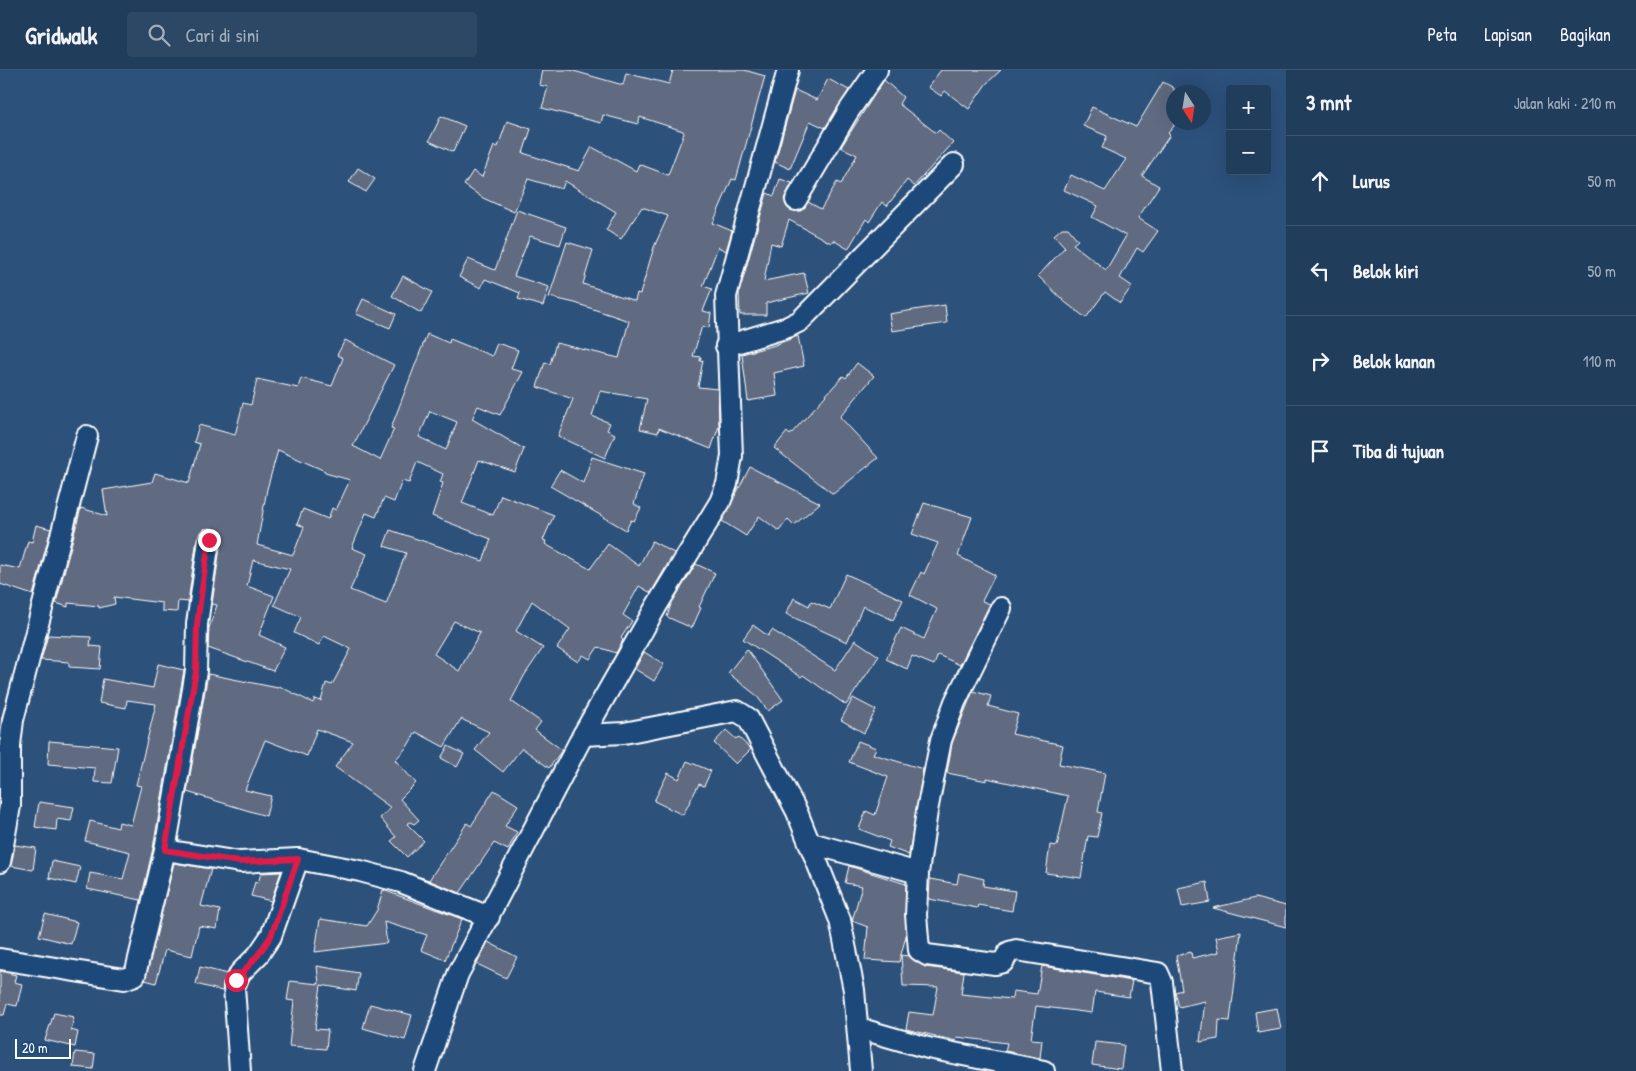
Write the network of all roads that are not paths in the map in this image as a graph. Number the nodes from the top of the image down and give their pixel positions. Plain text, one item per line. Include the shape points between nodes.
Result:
1 (788, 70) edge
2 (877, 70) edge
3 (954, 164) dead end
4 (796, 200) dead end
5 (726, 346) junction
6 (87, 436) dead end
7 (209, 540) dead end
8 (1001, 608) dead end
9 (583, 735) junction
10 (811, 842) junction
11 (165, 850) junction
12 (298, 859) junction
13 (0, 862) edge
14 (918, 873) junction
15 (489, 917) junction
16 (0, 959) edge
17 (858, 1028) junction
18 (240, 1071) edge
19 (425, 1071) edge
20 (861, 1071) edge
21 (1044, 1071) edge
22 (1172, 1071) edge

1 - 5 street via 726,296
2 - 4 street
3 - 5 street via 800,321
5 - 9 street via 732,456 727,484 720,502
6 - 13 street via 14,720 10,745 10,806
7 - 11 street via 197,624 196,671
8 - 14 street via 955,702 941,740
9 - 10 street via 624,733 737,711 743,713
9 - 15 street
10 - 14 street
10 - 17 street via 840,920
11 - 12 street via 240,862
11 - 16 street via 136,971 131,978
12 - 15 street via 402,882
12 - 18 street via 271,936 236,980 234,995
14 - 22 street via 918,945 924,954 995,964 1003,962 1009,952 1016,950 1158,973 1162,982
15 - 19 street via 458,974
17 - 20 street
17 - 21 street via 928,1048

